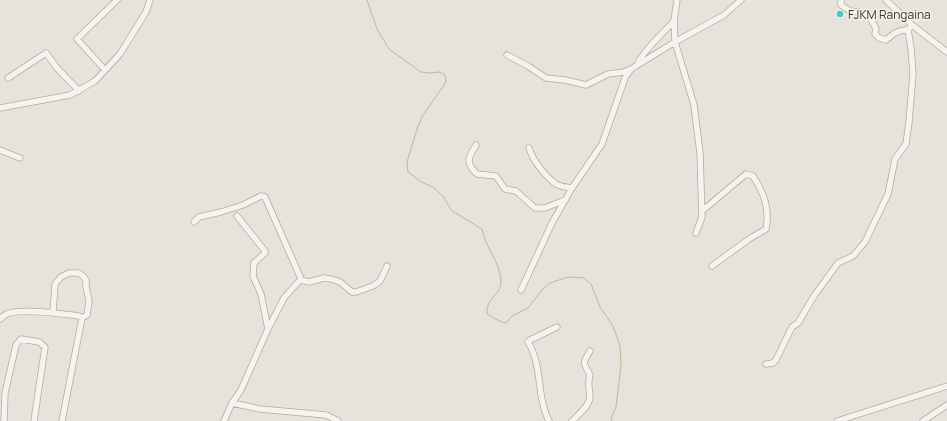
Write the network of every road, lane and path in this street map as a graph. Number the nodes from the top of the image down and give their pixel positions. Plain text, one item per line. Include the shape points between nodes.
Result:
1 (117, 0) edge
2 (150, 0) edge
3 (677, 0) edge
4 (741, 0) edge
5 (841, 0) edge
6 (886, 0) edge
7 (674, 21) junction
8 (912, 25) junction
9 (908, 30) junction
10 (675, 42) junction
11 (947, 52) edge
12 (507, 55) dead end
13 (638, 64) junction
14 (631, 69) junction
15 (105, 70) junction
16 (8, 78) dead end
17 (80, 90) junction
18 (0, 108) edge
19 (476, 145) dead end
20 (530, 148) dead end
21 (0, 150) edge
22 (20, 158) dead end
23 (572, 188) junction
24 (565, 200) junction
25 (702, 211) junction
26 (237, 216) dead end
27 (194, 222) dead end
28 (696, 233) dead end
29 (387, 266) dead end
30 (712, 266) dead end
31 (301, 279) junction
32 (521, 290) dead end
33 (53, 313) junction
34 (82, 318) junction
35 (0, 319) edge
36 (557, 327) dead end
37 (268, 329) junction
38 (590, 351) dead end
39 (766, 364) dead end
40 (947, 386) edge
41 (0, 390) edge
42 (5, 400) junction
43 (232, 403) junction
44 (947, 405) edge
45 (4, 421) edge
46 (34, 421) edge
47 (62, 421) edge
48 (224, 421) edge
49 (338, 421) edge
50 (549, 421) edge
51 (572, 421) edge
52 (837, 421) edge
53 (923, 421) edge

1 - 15 street via 77,39
2 - 15 street via 135,31 120,54
3 - 7 street
4 - 10 street via 724,15
5 - 9 street via 840,5 845,8 870,17 876,28 875,34 879,38 886,40 893,34
6 - 8 street
7 - 10 street
7 - 13 street
8 - 9 street
8 - 11 street
9 - 39 street via 912,74 910,122 906,144 895,159 888,194 866,242 853,256 838,263 798,323 792,327 776,360
10 - 13 street
10 - 25 street via 694,105 700,153
12 - 14 street via 546,78 586,85 608,74
13 - 14 street
14 - 23 street via 602,144
15 - 17 street via 95,81
16 - 17 street via 46,53 57,68
17 - 18 street via 70,95
19 - 24 street via 468,158 469,165 477,174 496,176 505,189 516,192 535,208 545,208
20 - 23 street via 532,156 548,176 557,184
21 - 22 street
23 - 24 street
24 - 32 street
25 - 28 street
25 - 30 street via 746,174 753,176 762,190 766,204 766,230
26 - 37 street via 265,251 254,263 253,276 261,294
27 - 31 street via 199,217 243,205 261,196 265,197
29 - 31 street via 380,281 356,292 331,279 309,282
31 - 37 street via 284,298
33 - 34 street
33 - 34 street via 55,284 69,273 79,273 86,280 89,301 87,315
33 - 35 street via 18,312 5,314
34 - 47 street
36 - 50 street via 528,342 539,378 543,407
37 - 43 street via 241,390
38 - 51 street via 584,360 590,375 589,402
40 - 52 street
41 - 42 street
42 - 45 street
42 - 46 street via 16,345 21,339 44,344
43 - 48 street
43 - 49 street via 260,409 326,415
44 - 53 street

